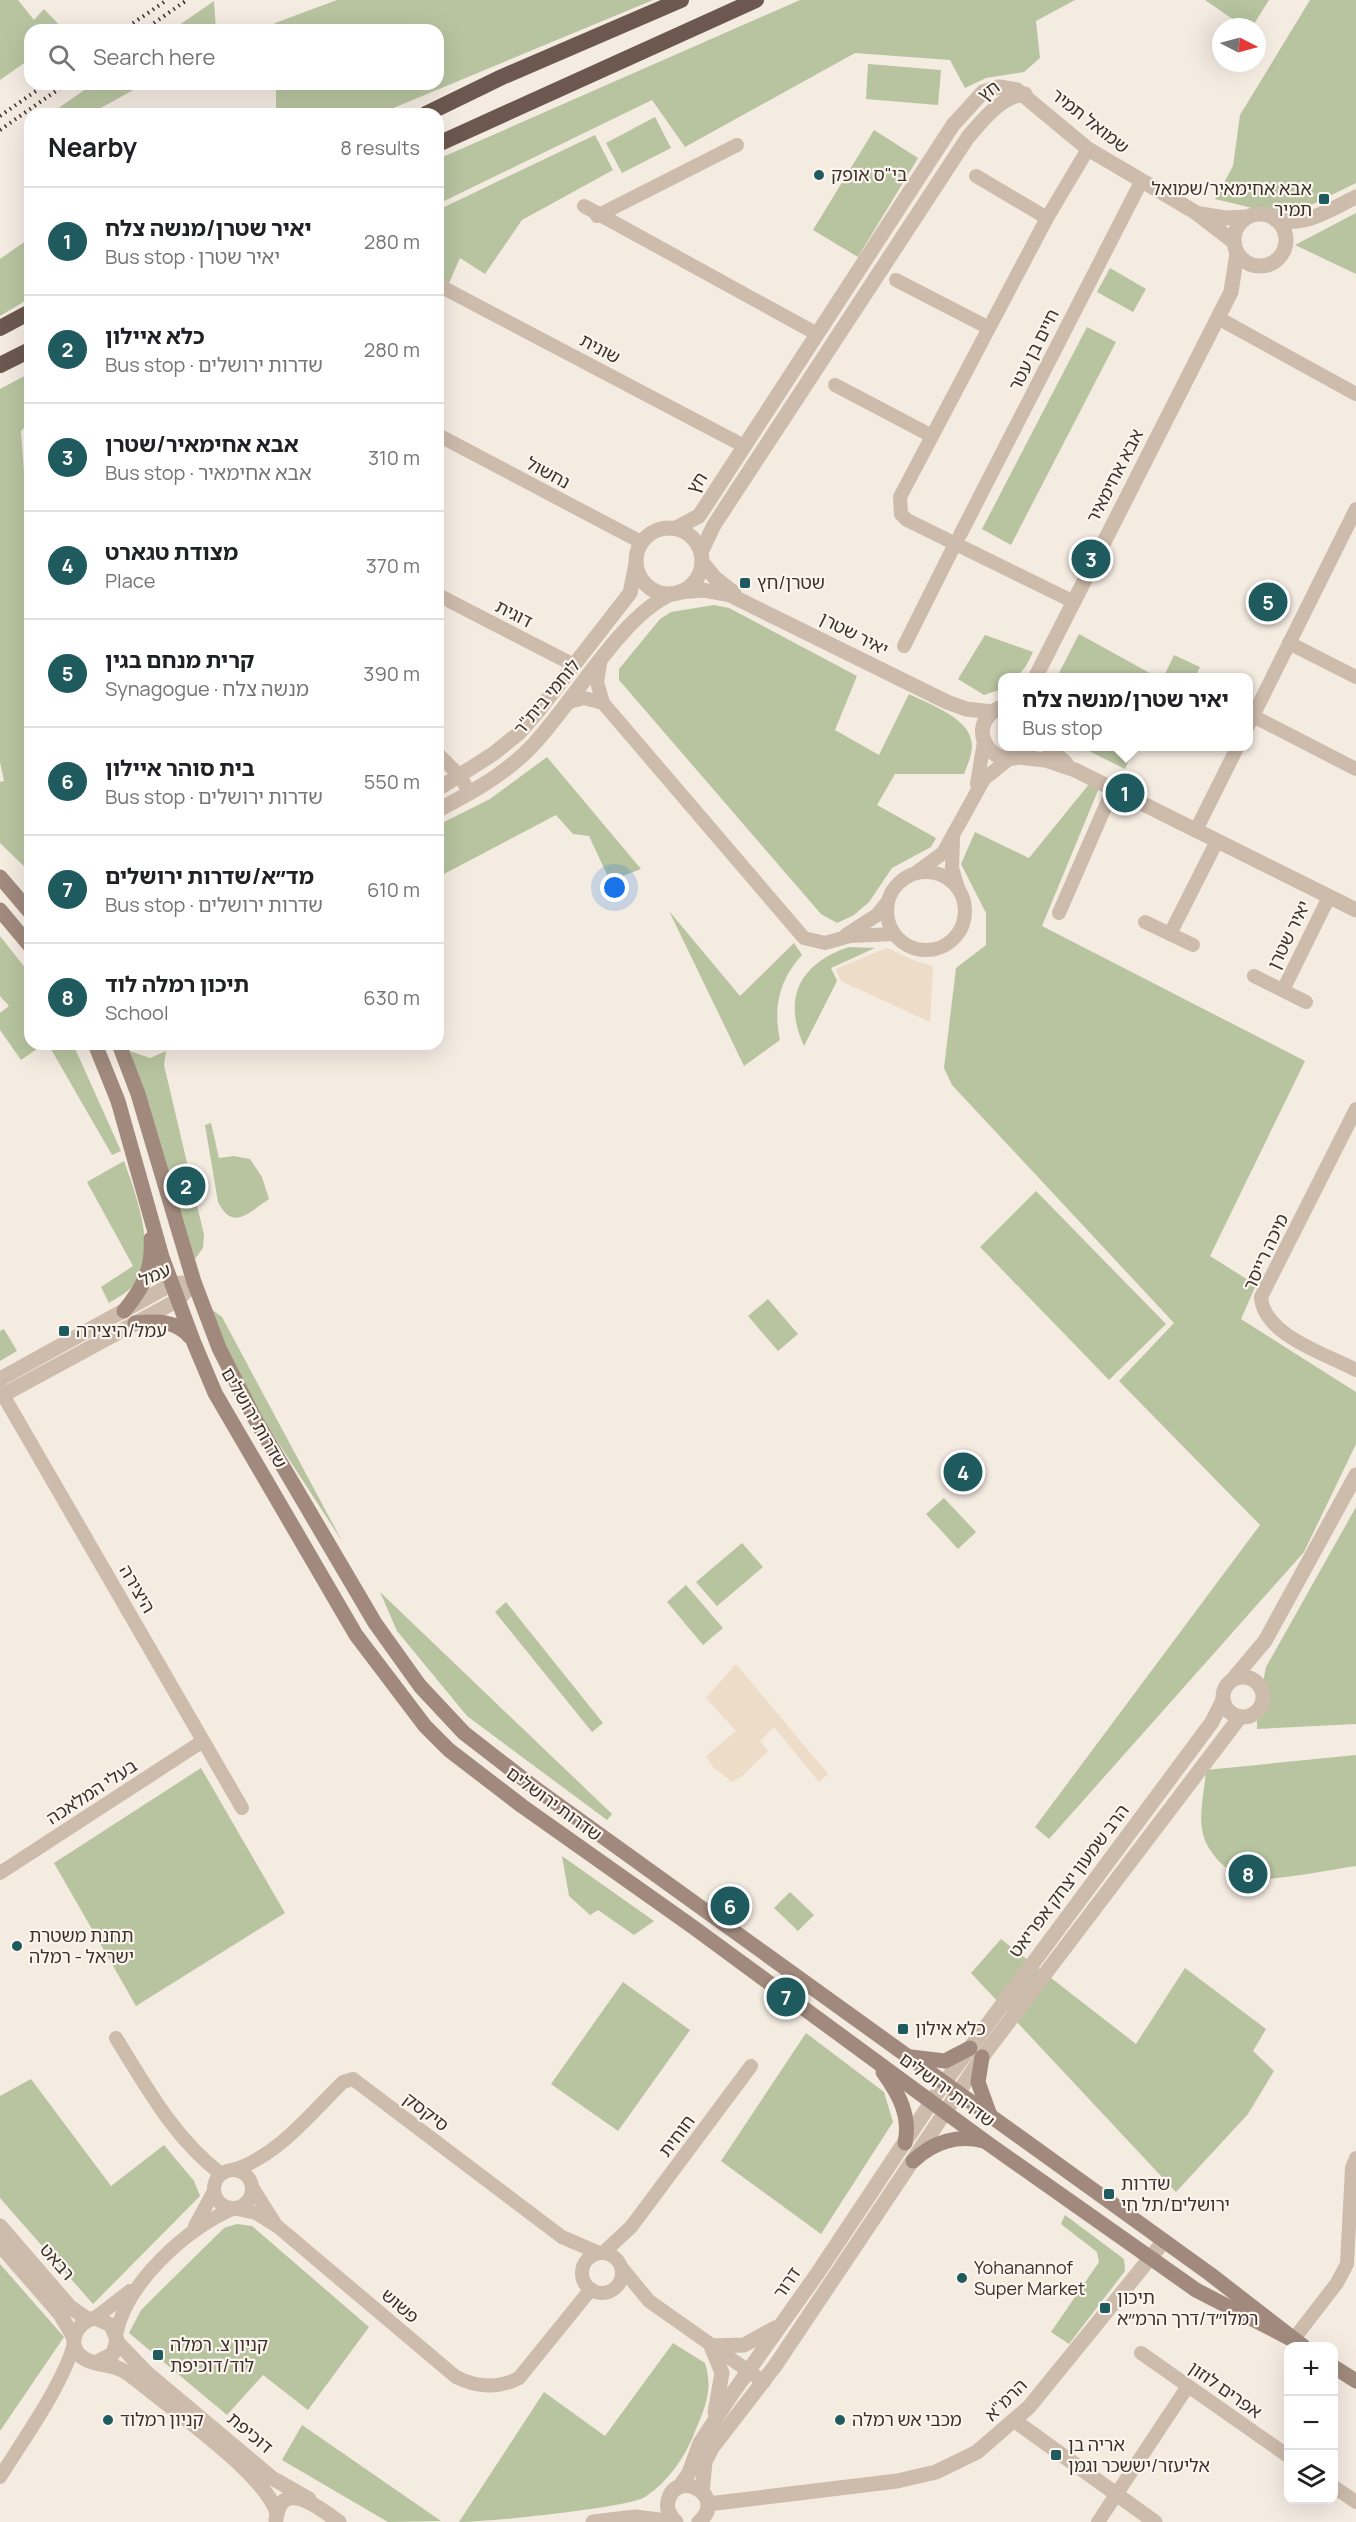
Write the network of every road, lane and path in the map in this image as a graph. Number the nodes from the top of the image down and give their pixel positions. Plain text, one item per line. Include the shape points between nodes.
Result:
1 (681, 0) edge
2 (756, 0) edge
3 (1025, 94) junction
4 (438, 108) edge
5 (444, 141) edge
6 (736, 145) dead end
7 (1088, 149) junction
8 (976, 176) dead end
9 (1141, 182) junction
10 (1356, 197) edge
11 (584, 206) dead end
12 (1196, 212) junction
13 (597, 216) junction
14 (1247, 217) junction
15 (1315, 217) junction
16 (1047, 218) junction
17 (1275, 219) junction
18 (1236, 248) junction
19 (1284, 249) junction
20 (1266, 266) junction
21 (896, 280) dead end
22 (444, 288) edge
23 (1231, 292) junction
24 (24, 315) edge
25 (1218, 318) junction
26 (0, 328) edge
27 (989, 328) junction
28 (817, 334) junction
29 (24, 353) edge
30 (0, 365) edge
31 (835, 385) dead end
32 (1356, 394) edge
33 (932, 436) junction
34 (444, 438) edge
35 (744, 446) junction
36 (1356, 509) edge
37 (676, 528) junction
38 (957, 539) junction
39 (641, 542) junction
40 (701, 557) junction
41 (636, 564) junction
42 (675, 593) junction
43 (444, 599) edge
44 (744, 600) junction
45 (1072, 601) junction
46 (1289, 643) junction
47 (904, 646) dead end
48 (600, 663) junction
49 (574, 665) junction
50 (1037, 673) edge
51 (1356, 678) edge
52 (569, 702) junction
53 (947, 702) junction
54 (603, 703) junction
55 (998, 710) edge
56 (1253, 715) edge
57 (1253, 722) edge
58 (984, 739) junction
59 (1024, 751) edge
60 (1052, 751) edge
61 (1236, 751) edge
62 (1013, 758) junction
63 (444, 760) edge
64 (1356, 769) edge
65 (1075, 770) junction
66 (460, 776) junction
67 (444, 785) edge
68 (1113, 789) junction
69 (469, 792) junction
70 (975, 792) junction
71 (444, 807) edge
72 (1196, 830) junction
73 (954, 837) junction
74 (1217, 841) junction
75 (917, 872) junction
76 (0, 877) edge
77 (959, 890) junction
78 (1329, 897) junction
79 (888, 901) junction
80 (24, 905) edge
81 (0, 910) edge
82 (1356, 910) edge
83 (1059, 913) dead end
84 (1145, 922) dead end
85 (894, 934) junction
86 (1170, 934) junction
87 (24, 939) edge
88 (837, 940) junction
89 (1193, 945) dead end
90 (1254, 976) dead end
91 (1283, 990) junction
92 (1306, 1002) dead end
93 (97, 1050) edge
94 (121, 1050) edge
95 (1356, 1109) edge
96 (150, 1212) junction
97 (194, 1282) junction
98 (172, 1284) junction
99 (178, 1300) junction
100 (124, 1311) junction
101 (135, 1323) junction
102 (194, 1343) junction
103 (1356, 1370) edge
104 (0, 1379) edge
105 (1, 1393) edge
106 (1356, 1475) edge
107 (1265, 1641) junction
108 (1233, 1679) junction
109 (1255, 1680) junction
110 (1222, 1700) junction
111 (1240, 1718) junction
112 (203, 1741) junction
113 (242, 1808) dead end
114 (0, 1873) edge
115 (116, 2038) dead end
116 (976, 2053) junction
117 (906, 2055) junction
118 (876, 2063) junction
119 (751, 2066) dead end
120 (944, 2083) junction
121 (957, 2092) junction
122 (931, 2102) junction
123 (944, 2112) junction
124 (991, 2118) junction
125 (986, 2142) junction
126 (905, 2143) junction
127 (275, 2148) junction
128 (1356, 2158) edge
129 (913, 2161) junction
130 (227, 2172) junction
131 (252, 2186) junction
132 (214, 2191) junction
133 (234, 2209) junction
134 (0, 2226) edge
135 (277, 2226) junction
136 (631, 2227) junction
137 (192, 2231) junction
138 (562, 2237) junction
139 (1164, 2241) junction
140 (0, 2245) edge
141 (601, 2253) junction
142 (1151, 2258) junction
143 (619, 2263) junction
144 (582, 2273) junction
145 (142, 2282) junction
146 (591, 2289) junction
147 (610, 2292) junction
148 (649, 2301) junction
149 (92, 2319) junction
150 (783, 2323) junction
151 (117, 2338) junction
152 (74, 2341) junction
153 (1296, 2342) edge
154 (1297, 2342) edge
155 (1299, 2342) edge
156 (711, 2346) junction
157 (1141, 2353) dead end
158 (93, 2362) junction
159 (1338, 2370) edge
160 (748, 2371) junction
161 (1356, 2381) edge
162 (764, 2382) junction
163 (1188, 2386) junction
164 (50, 2394) junction
165 (714, 2421) junction
166 (1015, 2421) junction
167 (1284, 2453) edge
168 (0, 2476) edge
169 (676, 2489) junction
170 (1338, 2490) edge
171 (1117, 2495) junction
172 (705, 2498) junction
173 (312, 2502) junction
174 (1356, 2502) edge
175 (636, 2517) junction
176 (275, 2519) edge
177 (322, 2522) edge
178 (339, 2522) edge
179 (593, 2522) edge
180 (675, 2522) edge
181 (699, 2522) edge
182 (1098, 2522) edge
183 (1155, 2522) edge

1 - 4 highway
2 - 5 highway
3 - 7 street, שמואל תמיר
3 - 28 street, חץ via 990,88 966,110
3 - 40 street, חץ via 999,105 968,137 714,525
6 - 13 street
7 - 9 street, שמואל תמיר
7 - 16 street
8 - 16 street
9 - 12 street, שמואל תמיר
9 - 38 street, חיים בן עטר
10 - 15 street
11 - 13 street
12 - 14 street, שמואל תמיר
12 - 18 street, שמואל תמיר
13 - 28 street
14 - 17 street via 1261,214
14 - 18 street via 1237,228
15 - 17 street via 1295,222
15 - 19 street via 1296,232
16 - 27 street
17 - 19 street via 1285,232
18 - 20 street via 1250,264
18 - 23 street, אבא אחימאיר
19 - 20 street
20 - 23 street, אבא אחימאיר
21 - 27 street
22 - 35 street, שונית
23 - 25 street, אבא אחימאיר
24 - 26 highway
25 - 32 street
25 - 45 street, אבא אחימאיר
27 - 33 street
28 - 35 street, חץ
29 - 30 highway
31 - 33 street
33 - 38 street via 900,497 901,514 907,520
34 - 39 street, נחשול
35 - 37 street, חץ via 699,516
36 - 46 street
37 - 39 street via 657,530
37 - 40 street via 692,537
38 - 45 street
38 - 47 street, חיים בן עטר
39 - 41 street
40 - 42 street via 695,580
40 - 44 street, יאיר שטרן via 715,578
41 - 42 street via 652,589
41 - 49 street, לוחמי בית"ר via 630,593
42 - 44 street, יאיר שטרן via 717,591
42 - 48 street, לוחמי בית"ר via 644,609
43 - 49 street, דוגית
44 - 53 street, יאיר שטרן
45 - 50 street, אבא אחימאיר
46 - 51 street
46 - 56 street
48 - 52 street, לוחמי בית"ר
48 - 54 street via 597,682
49 - 66 street, לוחמי בית"ר via 518,734
52 - 54 street via 584,698
52 - 69 street, לוחמי בית"ר via 531,747
53 - 55 street, יאיר שטרן via 966,709
53 - 58 street, יאיר שטרן
54 - 88 street via 793,927 814,942
55 - 58 street via 986,720
57 - 64 street
58 - 62 street, יאיר שטרן via 994,754
58 - 70 street
59 - 62 street
60 - 65 street, יאיר שטרן
61 - 72 street
62 - 65 street, יאיר שטרן via 1045,760
62 - 70 street via 996,767
63 - 66 street
65 - 68 street, יאיר שטרן
66 - 67 street, לוחמי בית"ר
66 - 69 street
68 - 72 street, יאיר שטרן
68 - 83 street
69 - 71 street, לוחמי בית"ר
70 - 73 street
72 - 74 street, יאיר שטרן
73 - 75 street via 935,860
73 - 77 street via 952,868
74 - 78 street, יאיר שטרן
74 - 86 street
75 - 77 street via 945,876
75 - 79 street via 894,887
76 - 80 main road
77 - 85 street via 965,914 959,932 947,945 918,950 905,945
78 - 82 street, יאיר שטרן
78 - 91 street, יאיר שטרן
79 - 85 street via 887,918
79 - 88 street via 868,922
81 - 87 main road
84 - 86 street
85 - 88 street
86 - 89 street
90 - 91 street, יאיר שטרן
91 - 92 street, יאיר שטרן
93 - 96 main road, שדרות ירושלים via 118,1101
94 - 97 main road, שדרות ירושלים
95 - 103 street, מיכה רייסר via 1261,1297 1267,1318 1279,1330
96 - 98 main road, שדרות ירושלים
96 - 100 main road via 151,1267 140,1292
97 - 98 street, עמל
97 - 99 street, עמל
97 - 117 main road, שדרות ירושלים via 219,1348 255,1419 375,1623 441,1711 525,1781
98 - 99 main road, שדרות ירושלים
98 - 100 street, עמל
99 - 101 street, עמל
99 - 102 main road, שדרות ירושלים
100 - 104 street, עמל
101 - 102 main road via 176,1326
101 - 105 street, עמל
102 - 118 main road, שדרות ירושלים via 226,1411 356,1635 425,1726 449,1750 522,1806
105 - 112 street, היצירה
106 - 107 street
107 - 108 street
107 - 109 street
108 - 109 street
108 - 110 street
109 - 111 street via 1262,1691 1262,1705 1254,1714
110 - 111 street via 1228,1711
110 - 116 street, הרב שמעון יצחק אפריאט via 1212,1722
111 - 116 street, הרב שמעון יצחק אפריאט
112 - 113 street, היצירה
112 - 114 street, בעלי המלאכה
115 - 130 street via 164,2116 200,2158
116 - 117 main road via 945,2061
116 - 120 street, הרב שמעון יצחק אפריאט
116 - 121 street, הרב שמעון יצחק אפריאט
116 - 124 main road via 978,2082
117 - 120 main road, שדרות ירושלים
118 - 122 main road, שדרות ירושלים
118 - 126 main road via 904,2109
119 - 136 street, חוחית
120 - 121 main road, שדרות ירושלים
120 - 122 street, הרב שמעון יצחק אפריאט
121 - 123 street, הרב שמעון יצחק אפריאט
121 - 124 main road, שדרות ירושלים
122 - 123 main road, שדרות ירושלים
122 - 126 street, דרור
123 - 125 main road, שדרות ירושלים
123 - 129 street, דרור
124 - 139 main road, שדרות ירושלים
125 - 129 main road via 951,2139 931,2147
125 - 142 main road, שדרות ירושלים
126 - 150 street, דרור
127 - 130 street, סיקסק via 255,2162
127 - 131 street, סיקסק
127 - 138 street, סיקסק via 343,2082 353,2079
128 - 155 street via 1352,2168 1347,2264
129 - 162 street, דרור
130 - 131 street via 245,2174
130 - 132 street
131 - 133 street via 250,2198
131 - 135 street, פשוש
132 - 133 street via 218,2201
132 - 137 street
133 - 135 street, פשוש via 256,2213
133 - 137 street
134 - 149 street, רבאט via 70,2307
135 - 146 street, פשוש via 456,2377 477,2386 510,2382 529,2367
136 - 141 street, חוחית
136 - 143 street, חוחית
137 - 145 street
138 - 141 street, סיקסק
138 - 144 street, סיקסק via 576,2254
139 - 142 street, הרמ"א
139 - 154 main road, שדרות ירושלים
140 - 152 street, רבאט via 60,2314
141 - 143 street
141 - 144 street via 587,2260
142 - 153 main road, שדרות ירושלים via 1216,2302
142 - 166 street, הרמ"א
143 - 147 street via 622,2279
143 - 148 street
144 - 146 street
145 - 149 street
145 - 151 street via 122,2311
146 - 147 street
147 - 148 street via 627,2292
148 - 156 street
149 - 151 street via 106,2321
149 - 152 street via 79,2326
150 - 156 street via 744,2345
150 - 160 street, דרור
151 - 158 street via 113,2354
151 - 173 street, דוכיפת via 147,2373 272,2478
152 - 158 street via 80,2355
152 - 164 street via 70,2359
156 - 160 street
156 - 165 street via 722,2373
157 - 163 street, אפרים לוזון
158 - 164 street via 63,2378
158 - 176 street, דוכיפת via 124,2371 249,2473 272,2498
159 - 161 main road
160 - 162 street
160 - 165 street, דרור
162 - 172 street, דרור via 712,2448 705,2462
163 - 167 street, אפרים לוזון
163 - 171 street
164 - 168 street
165 - 169 street, דרור
166 - 171 street
166 - 172 street, הרמ"א via 977,2452 936,2472 897,2481
169 - 172 street, הרמ"א via 691,2486
169 - 175 street
169 - 180 street via 669,2497 668,2510
170 - 174 street
171 - 182 street
171 - 183 street
172 - 181 street via 705,2514
173 - 176 street via 294,2498 286,2501
173 - 177 street
173 - 178 street
175 - 179 street
175 - 180 street

